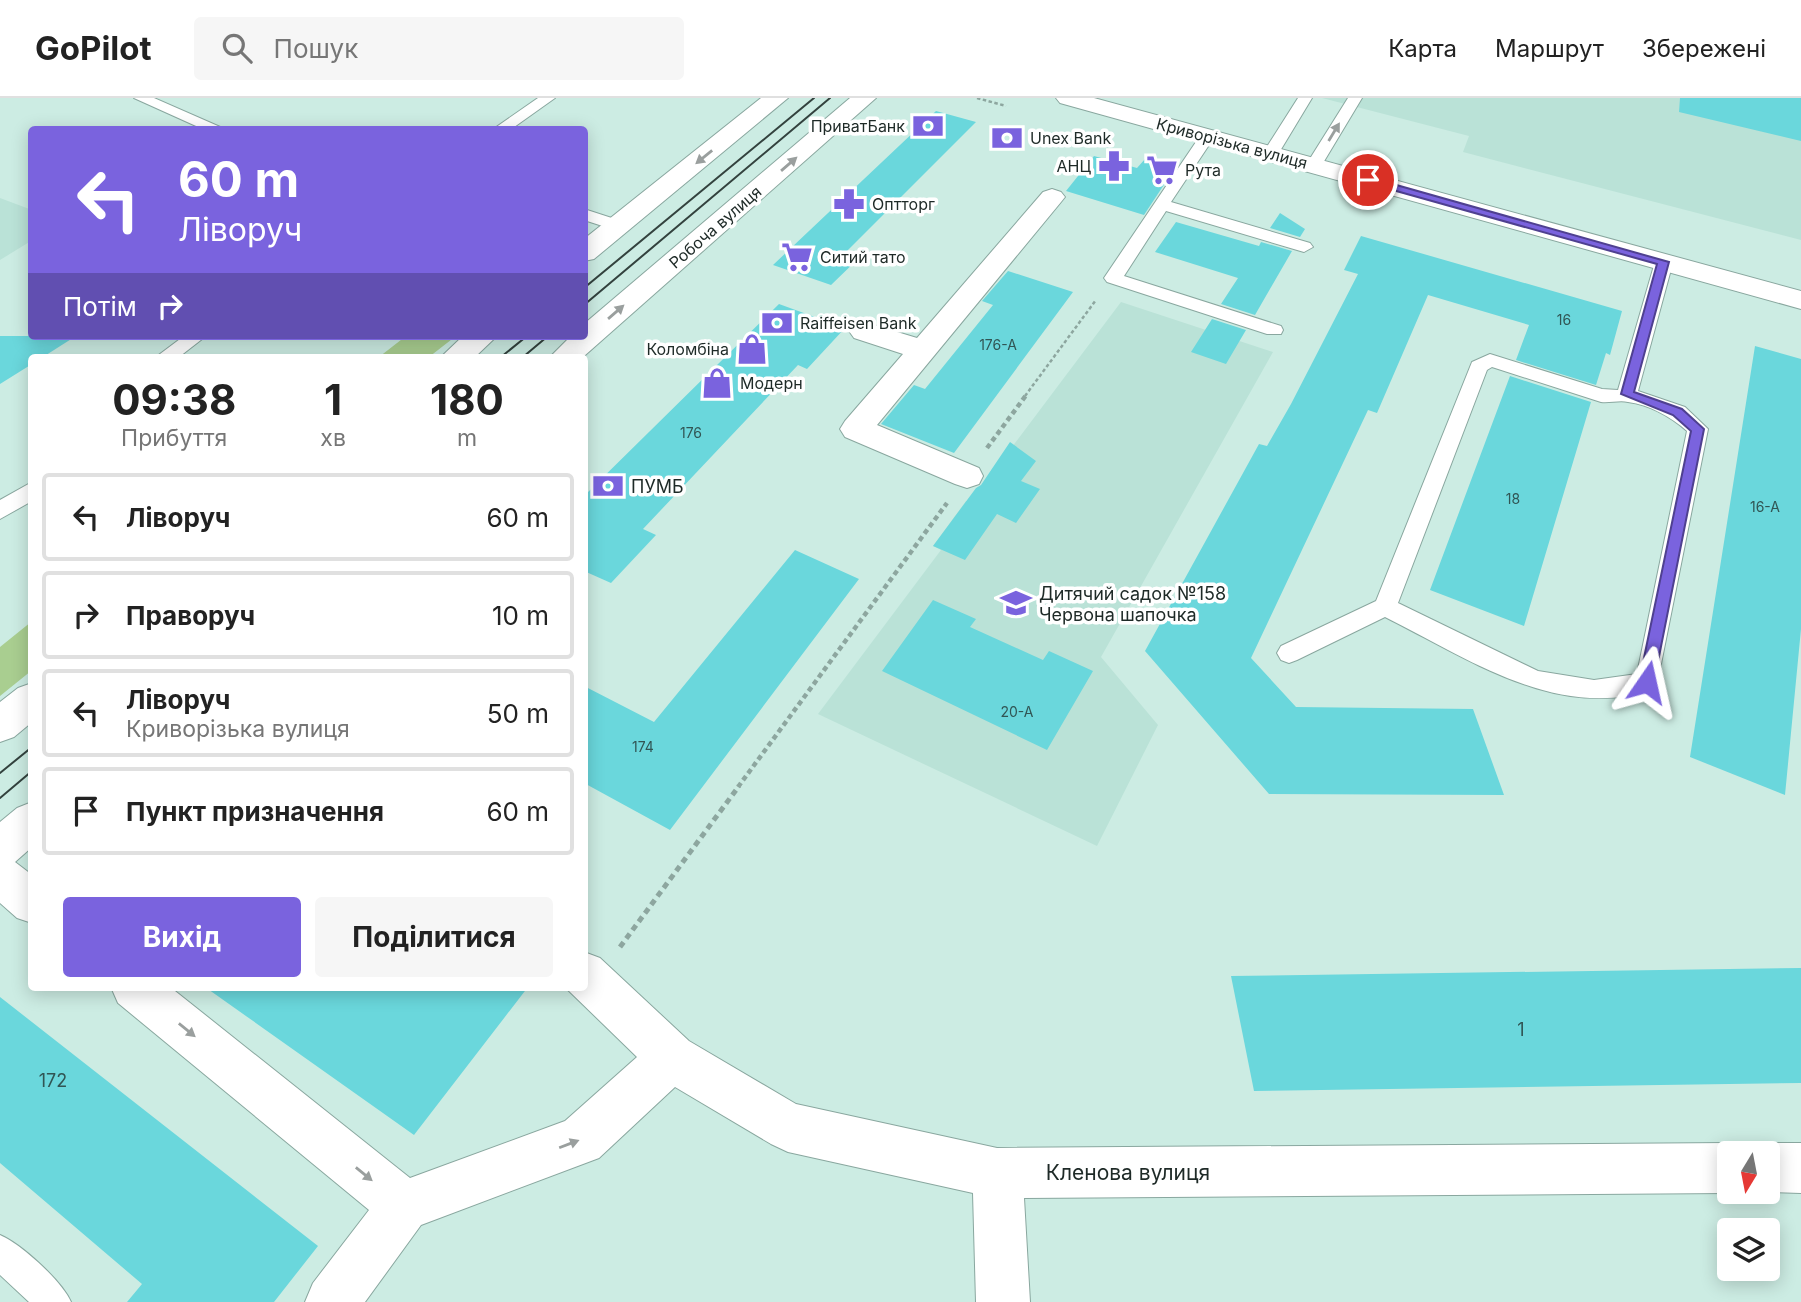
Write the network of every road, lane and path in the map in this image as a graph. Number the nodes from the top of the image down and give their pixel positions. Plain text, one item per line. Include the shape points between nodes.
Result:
1 (141, 98) edge
2 (548, 98) edge
3 (776, 98) edge
4 (864, 98) edge
5 (977, 98) edge
6 (1068, 98) edge
7 (1305, 98) edge
8 (1355, 98) edge
9 (1006, 106) dead end
10 (210, 126) edge
11 (505, 126) edge
12 (1208, 136) junction
13 (1271, 153) junction
14 (1314, 165) junction
15 (1052, 197) dead end
16 (1162, 205) junction
17 (588, 215) edge
18 (618, 226) junction
19 (1304, 247) dead end
20 (588, 250) edge
21 (1664, 262) junction
22 (1103, 292) dead end
23 (1801, 300) edge
24 (1274, 330) dead end
25 (864, 331) dead end
26 (588, 337) edge
27 (191, 340) edge
28 (477, 340) edge
29 (585, 340) edge
30 (923, 350) junction
31 (170, 354) edge
32 (460, 354) edge
33 (568, 354) edge
34 (1627, 394) junction
35 (967, 476) junction
36 (28, 493) edge
37 (0, 512) edge
38 (1385, 607) junction
39 (1289, 653) dead end
40 (28, 702) edge
41 (0, 725) edge
42 (28, 824) edge
43 (0, 848) edge
44 (0, 876) edge
45 (28, 900) edge
46 (589, 978) edge
47 (139, 991) edge
48 (672, 1058) junction
49 (1717, 1168) edge
50 (1780, 1168) edge
51 (1801, 1168) edge
52 (997, 1173) junction
53 (404, 1206) junction
54 (0, 1252) edge
55 (54, 1302) edge
56 (332, 1302) edge
57 (1003, 1302) edge

1 - 10 lane
2 - 11 lane
3 -> 18 street
26 -> 4 street, Робоча вулиця
5 - 9 path
6 - 12 street, Криворізька вулиця
7 - 13 lane
14 -> 8 lane
12 - 13 street, Криворізька вулиця
12 - 16 lane
13 - 14 street, Криворізька вулиця
14 - 21 street, Криворізька вулиця
15 - 30 street
16 - 19 lane
16 - 24 lane via 1113,278
17 - 18 lane
18 - 20 street
21 - 23 street, Криворізька вулиця
21 - 34 lane
22 - 35 path
25 - 30 street
27 - 31 lane
28 - 32 street
33 -> 29 street, Робоча вулиця
30 - 35 street via 856,429
34 - 38 lane via 1601,395 1490,360 1479,366
34 - 38 lane via 1678,412 1698,429 1647,682 1594,690 1534,680
35 - 46 path
36 - 37 lane
38 - 39 lane
40 - 41 street
42 - 43 street
44 - 45 street
46 - 48 street, Кленова вулиця
47 -> 53 street
48 - 52 street, Кленова вулиця via 788,1127
53 -> 48 street via 580,1140
49 - 52 street, Кленова вулиця
50 - 51 street
52 - 57 street
53 - 56 street
54 - 55 lane

